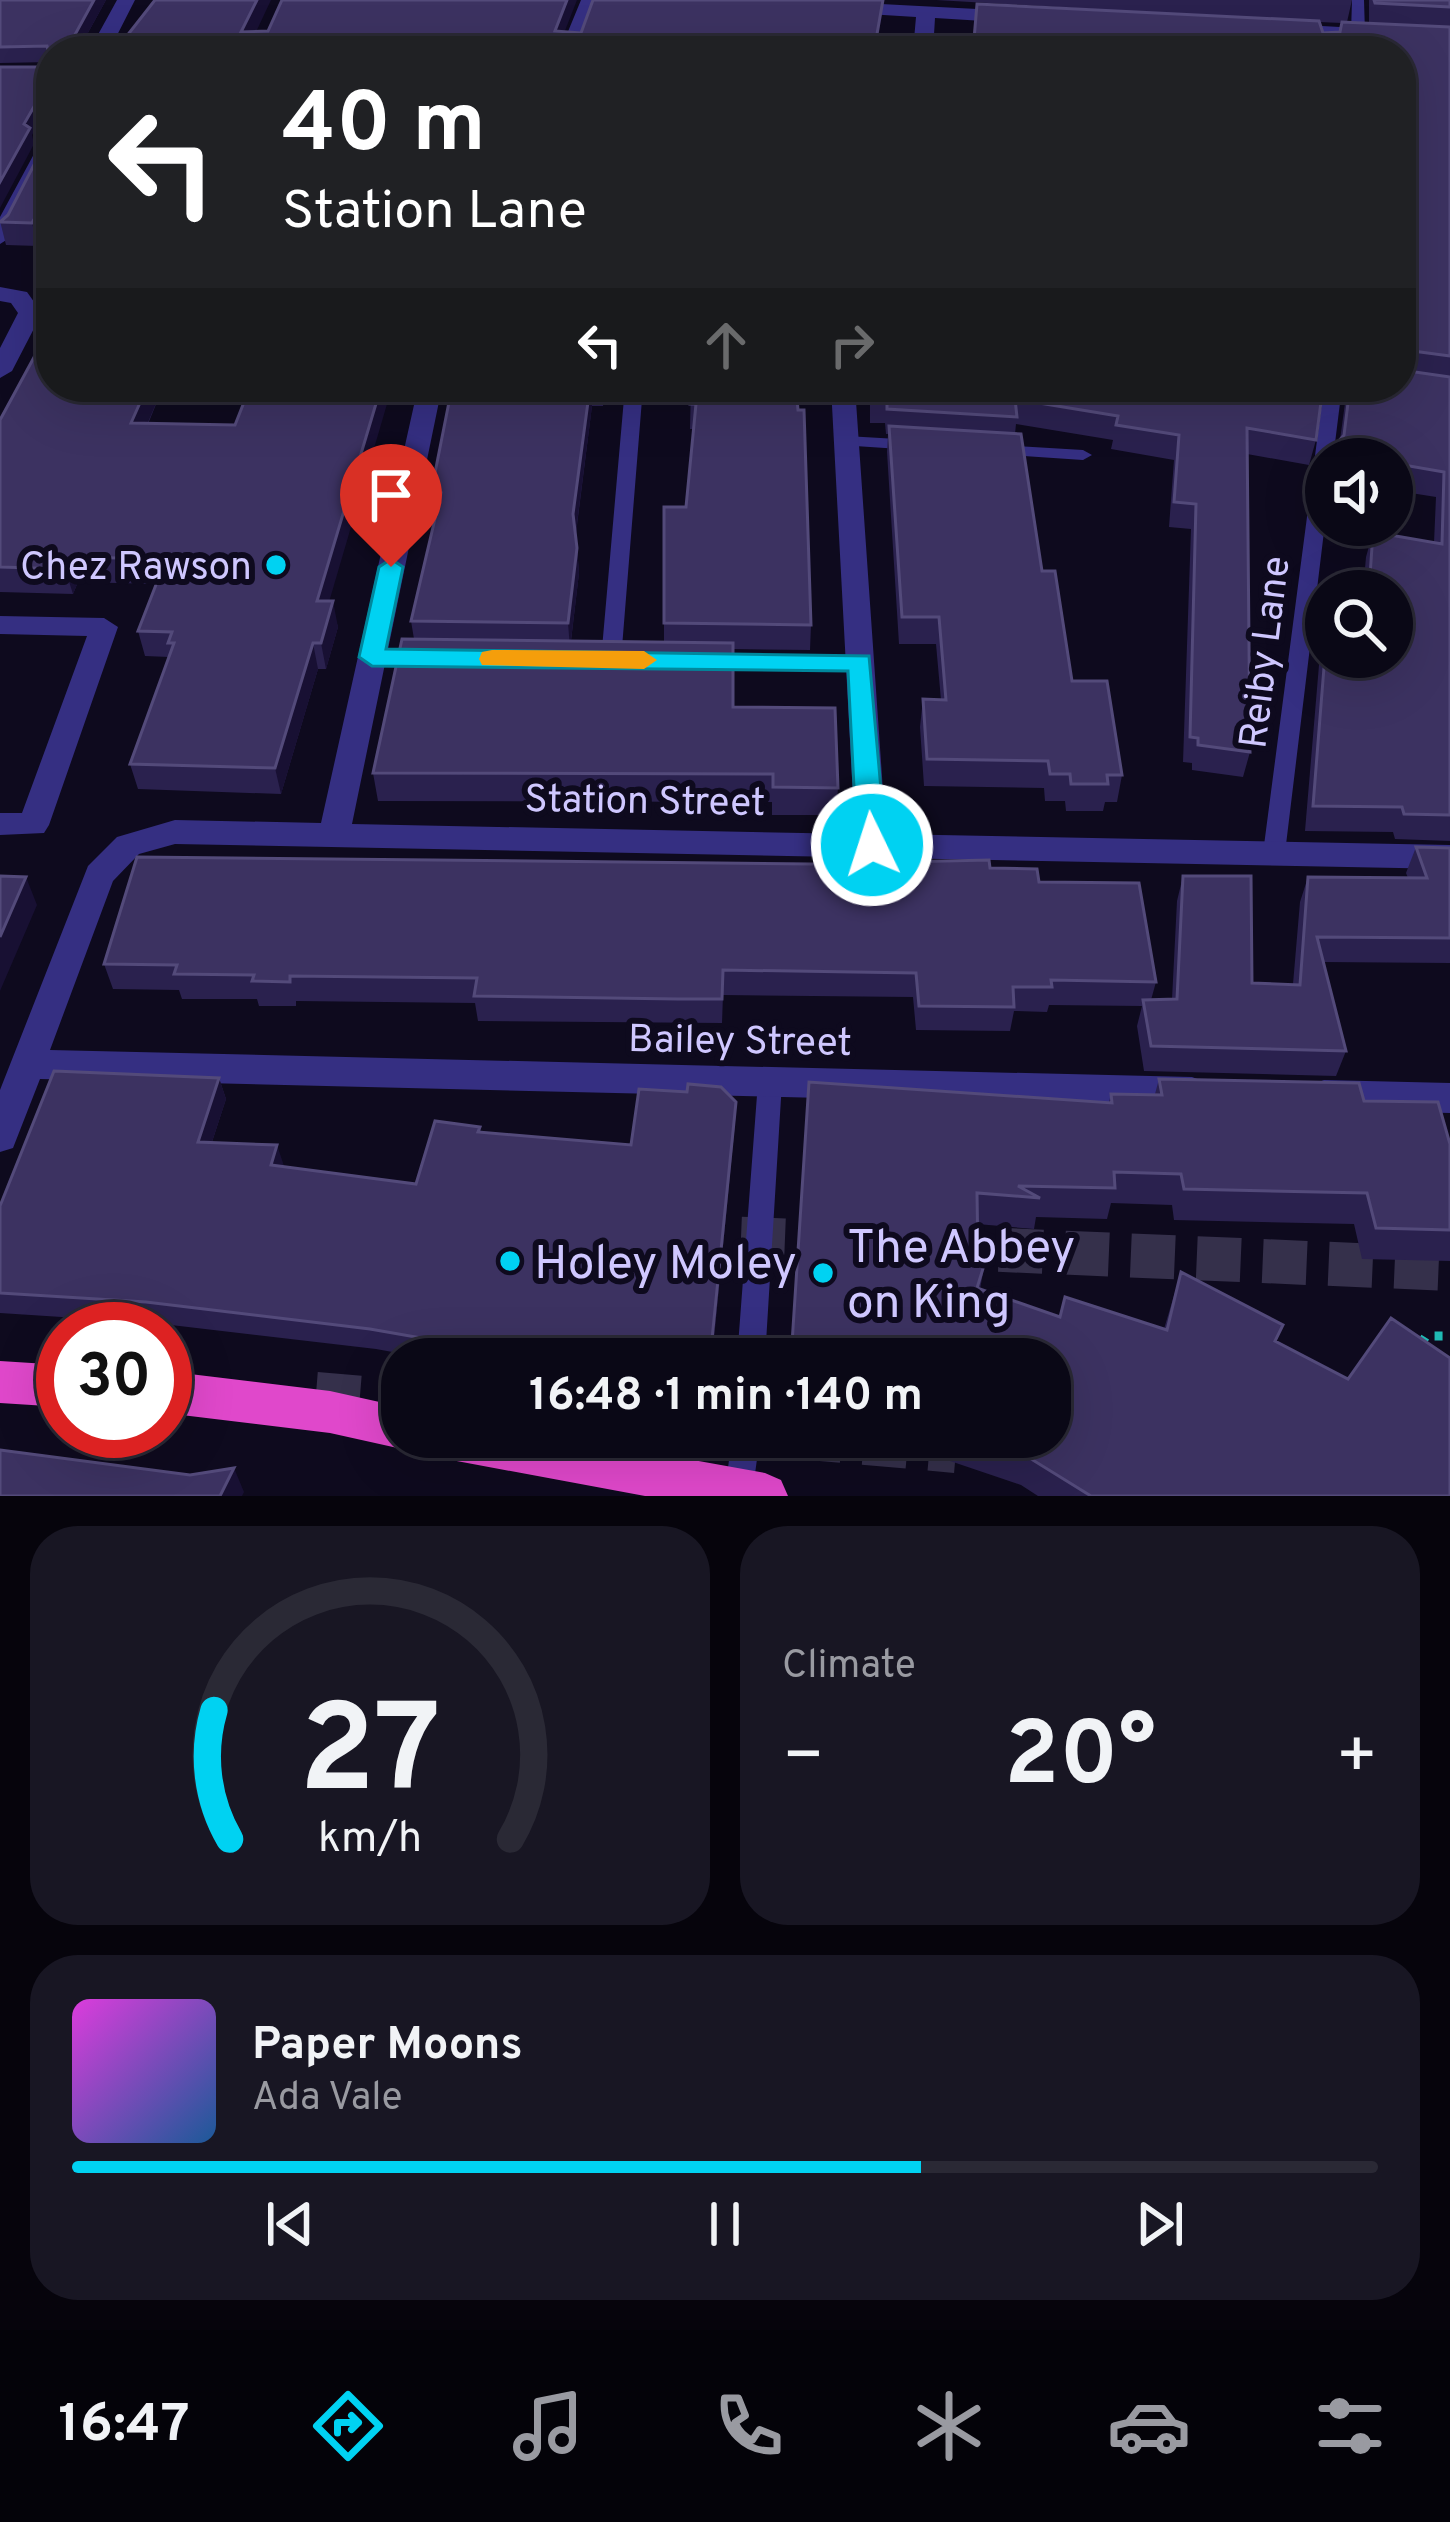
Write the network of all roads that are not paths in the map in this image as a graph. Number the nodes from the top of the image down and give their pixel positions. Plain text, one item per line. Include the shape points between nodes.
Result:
1 (126, 0) edge
2 (590, 0) edge
3 (1358, 0) edge
4 (832, 8) edge
5 (926, 12) junction
6 (1043, 18) edge
7 (1256, 28) edge
8 (1358, 33) junction
9 (107, 36) edge
10 (576, 36) edge
11 (924, 36) edge
12 (1298, 36) edge
13 (1346, 36) edge
14 (1404, 36) edge
15 (1416, 37) edge
16 (1450, 39) edge
17 (36, 169) edge
18 (0, 237) edge
19 (0, 294) edge
20 (0, 371) edge
21 (427, 402) edge
22 (633, 402) edge
23 (844, 402) edge
24 (1331, 402) edge
25 (846, 441) junction
26 (941, 447) edge
27 (988, 450) edge
28 (1083, 455) dead end
29 (0, 625) edge
30 (587, 659) edge
31 (610, 660) junction
32 (633, 660) edge
33 (679, 660) edge
34 (860, 662) junction
35 (16, 825) edge
36 (334, 836) junction
37 (872, 845) junction
38 (1274, 854) junction
39 (1450, 857) edge
40 (28, 1064) junction
41 (770, 1082) junction
42 (1220, 1093) edge
43 (1289, 1094) edge
44 (1450, 1098) edge
45 (0, 1137) edge
46 (753, 1338) edge
47 (0, 1382) edge
48 (36, 1384) edge
49 (192, 1395) edge
50 (381, 1423) edge
51 (561, 1458) edge
52 (748, 1458) edge
53 (752, 1493) edge

1 - 9 street
2 - 10 street
3 - 8 lane
4 - 5 street
5 - 6 street
5 - 11 street
7 - 12 street
8 - 13 street
8 - 14 street
15 - 16 street
17 - 18 street
19 - 20 street via 26,302 30,314
21 - 36 street via 384,657
22 - 31 lane
23 - 25 street
24 - 38 lane, Reiby Lane
25 - 26 lane
25 - 34 street
27 - 28 lane
29 - 35 street via 104,627
30 - 31 lane
31 - 32 lane
33 - 34 lane
34 - 37 street
36 - 37 street, Station Street
36 - 40 street, Station Street via 175,832 128,845 99,875
37 - 38 street, Station Street
38 - 39 street, Station Street
40 - 41 street, Bailey Street
40 - 45 street
41 - 42 street, Bailey Street
41 - 46 lane
43 - 44 street
47 - 48 highway
49 - 50 highway
51 - 53 highway
52 - 53 lane

